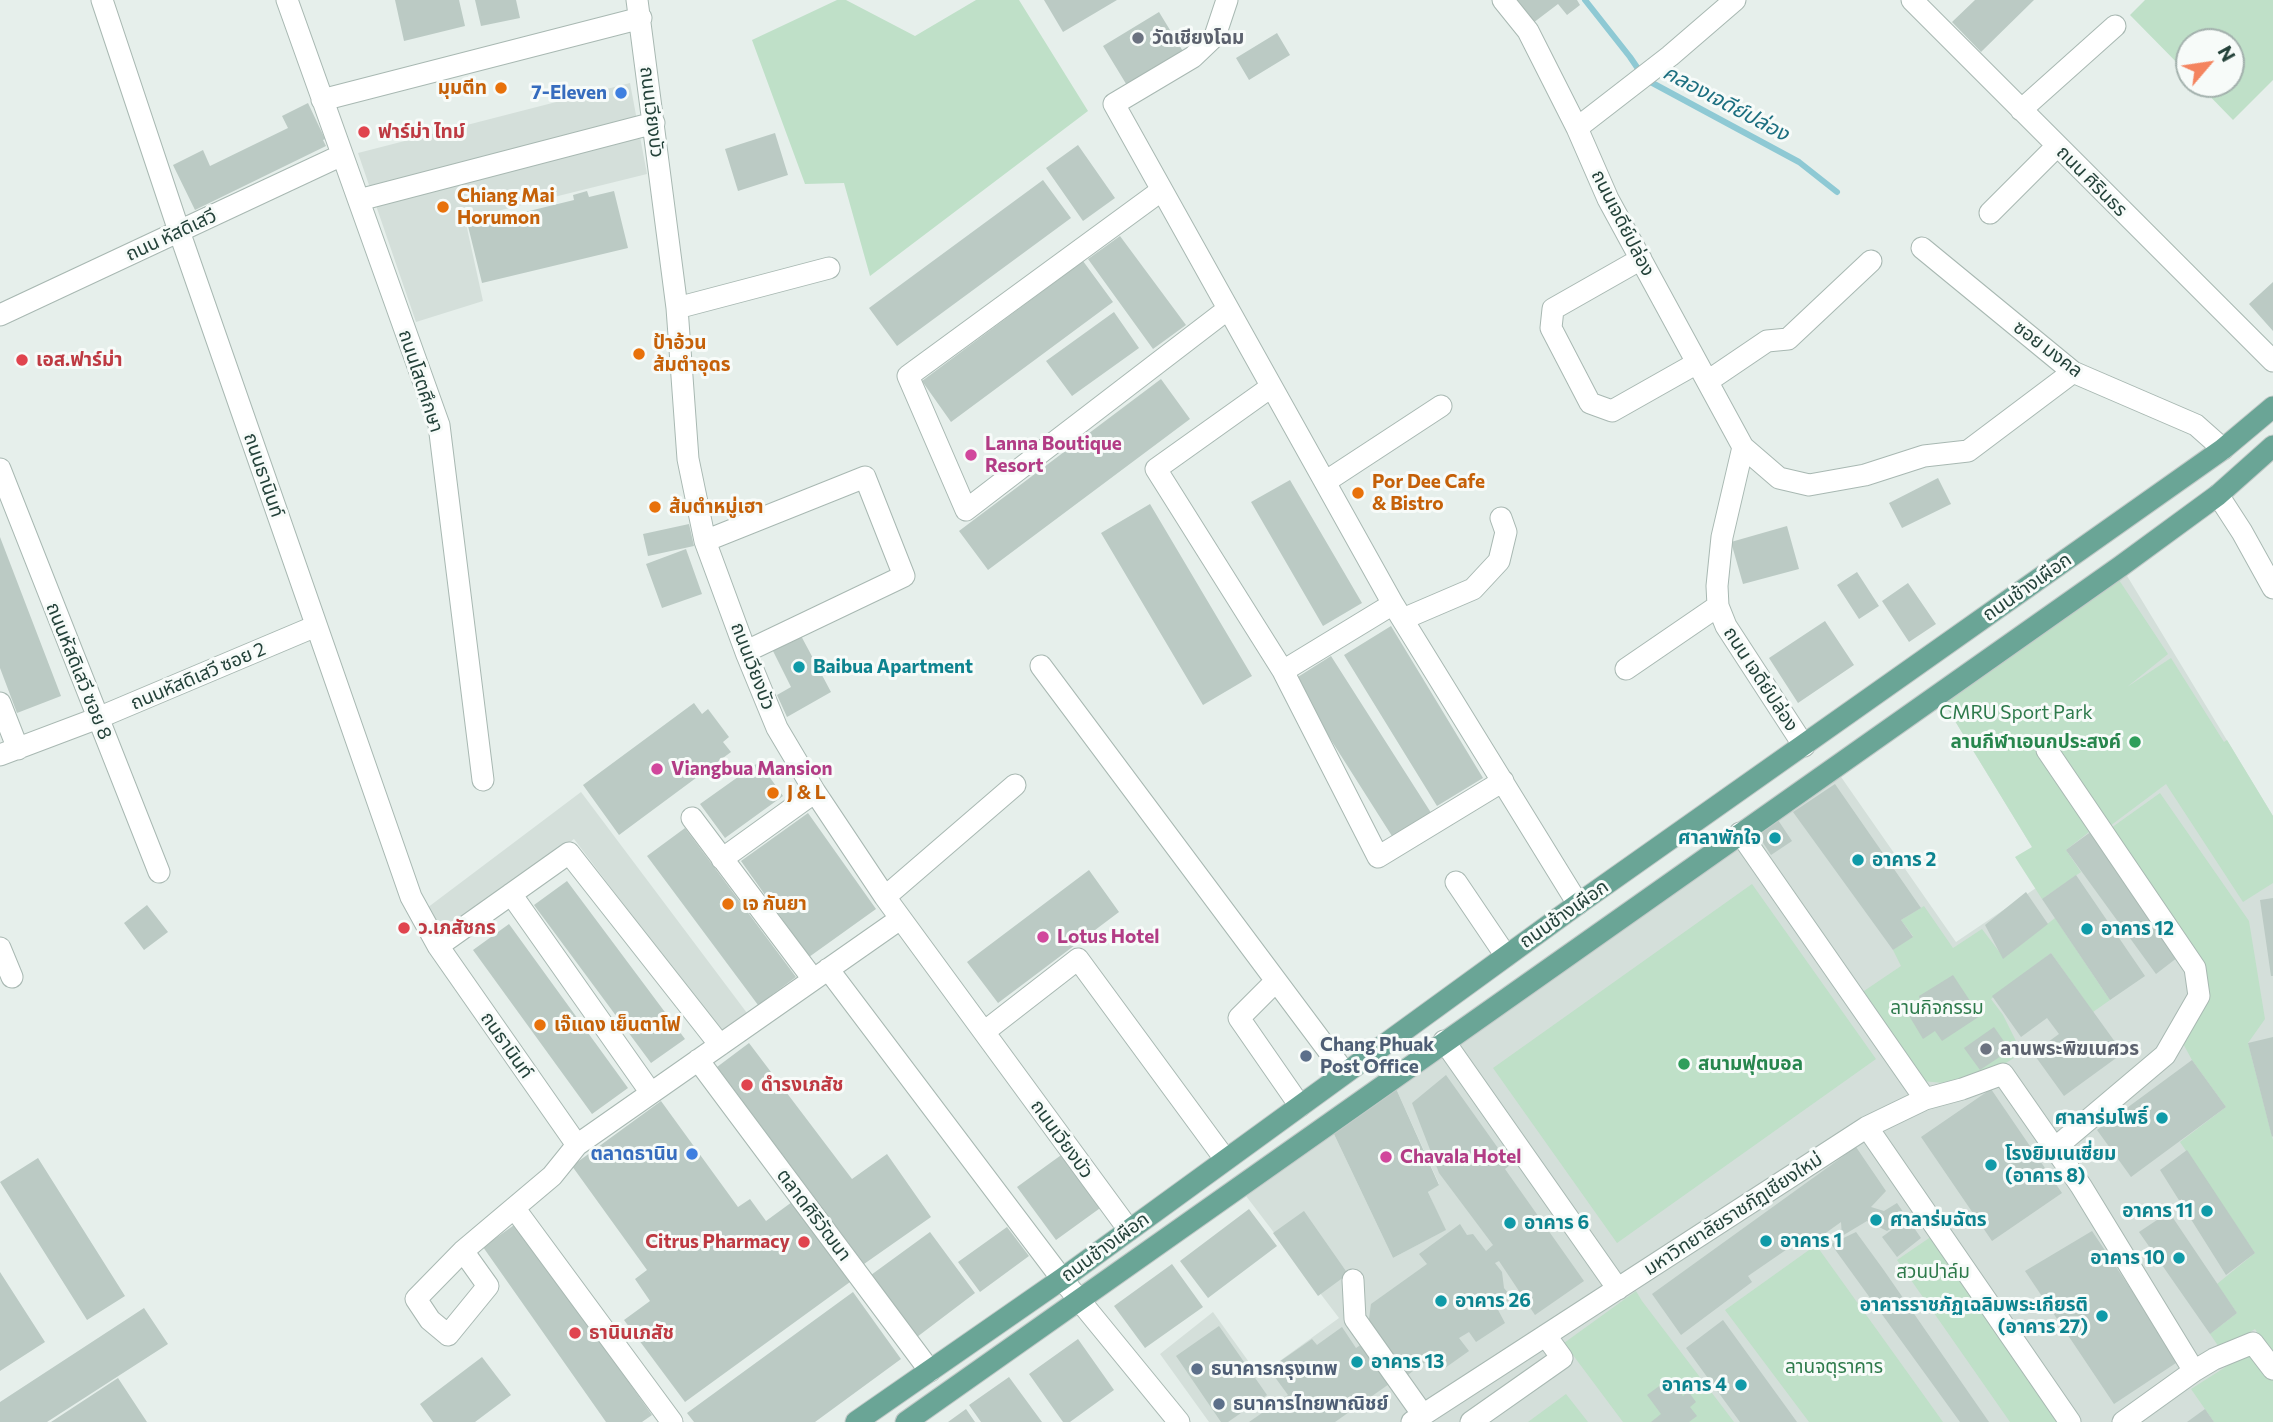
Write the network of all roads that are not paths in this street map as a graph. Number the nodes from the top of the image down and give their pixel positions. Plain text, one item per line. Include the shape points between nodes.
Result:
1 (102, 0) edge
2 (287, 0) edge
3 (1227, 0) edge
4 (1503, 0) edge
5 (1735, 0) edge
6 (1912, 0) edge
7 (639, 9) edge
8 (2115, 26) dead end
9 (322, 100) junction
10 (2021, 110) junction
11 (654, 123) junction
12 (1577, 128) junction
13 (2057, 146) junction
14 (342, 155) junction
15 (1162, 190) junction
16 (359, 200) junction
17 (1990, 213) dead end
18 (179, 231) junction
19 (1922, 248) dead end
20 (1641, 259) junction
21 (1871, 261) dead end
22 (829, 268) dead end
23 (677, 308) junction
24 (1228, 309) junction
25 (0, 315) edge
26 (2273, 361) edge
27 (1702, 372) junction
28 (2073, 372) junction
29 (1271, 387) junction
30 (1441, 406) dead end
31 (2273, 407) edge
32 (2273, 446) edge
33 (1743, 447) junction
34 (2223, 449) junction
35 (0, 469) edge
36 (1325, 482) junction
37 (2218, 495) junction
38 (1501, 518) dead end
39 (705, 541) junction
40 (2273, 588) edge
41 (1718, 606) junction
42 (1398, 611) junction
43 (316, 626) junction
44 (747, 651) junction
45 (1041, 666) dead end
46 (1626, 669) dead end
47 (1283, 671) junction
48 (0, 703) edge
49 (98, 718) junction
50 (1804, 746) junction
51 (2047, 750) dead end
52 (9, 752) edge
53 (483, 780) dead end
54 (1503, 781) junction
55 (1016, 785) dead end
56 (815, 792) junction
57 (692, 818) dead end
58 (1740, 832) junction
59 (722, 859) junction
60 (159, 873) dead end
61 (1456, 882) dead end
62 (511, 894) junction
63 (885, 897) junction
64 (1578, 904) junction
65 (900, 919) junction
66 (438, 946) junction
67 (0, 948) edge
68 (1506, 956) junction
69 (820, 974) junction
70 (12, 977) dead end
71 (1276, 981) junction
72 (984, 1032) junction
73 (1444, 1041) junction
74 (720, 1045) junction
75 (698, 1060) junction
76 (1345, 1073) junction
77 (651, 1093) junction
78 (1925, 1099) junction
79 (1300, 1106) junction
80 (1867, 1127) junction
81 (577, 1145) junction
82 (2055, 1148) junction
83 (1225, 1159) junction
84 (515, 1209) junction
85 (1129, 1230) junction
86 (464, 1251) dead end
87 (1062, 1279) junction
88 (1353, 1280) dead end
89 (1618, 1289) junction
90 (1079, 1300) junction
91 (1546, 1336) junction
92 (2273, 1369) edge
93 (930, 1371) junction
94 (2194, 1371) junction
95 (1417, 1418) edge
96 (672, 1422) edge
97 (856, 1422) edge
98 (906, 1422) edge
99 (1179, 1422) edge
100 (1471, 1422) edge
101 (2070, 1422) edge
102 (2123, 1422) edge

1 - 18 street, ถนนธานินท์
2 - 9 street, ถนนโสตศึกษา
3 - 15 street via 1215,36 1193,57 1114,104
4 - 12 street, ถนนเจดีย์ปล่อง via 1528,31
5 - 12 street
6 - 10 street, ถนน ศิรินธร
7 - 9 street
7 - 11 street, ถนนเวียงบัว
8 - 10 street
9 - 14 street, ถนนโสตศึกษา
10 - 13 street, ถนน ศิรินธร
11 - 16 street
11 - 23 street, ถนนเวียงบัว
12 - 20 street, ถนนเจดีย์ปล่อง
13 - 17 street
13 - 26 street, ถนน ศิรินธร
14 - 16 street, ถนนโสตศึกษา
14 - 18 street, ถนน หัสดิเสวี
15 - 24 street
15 - 24 street via 908,376 966,510
16 - 53 street, ถนนโสตศึกษา via 439,425
18 - 25 street, ถนน หัสดิเสวี
18 - 43 street, ถนนธานินท์
19 - 28 street, ซอย มงคล
20 - 27 street, ถนนเจดีย์ปล่อง
20 - 27 street via 1553,309 1550,328 1590,403 1612,411
21 - 27 street via 1788,338 1767,341
22 - 23 street
23 - 39 street, ถนนเวียงบัว via 688,459
24 - 29 street
27 - 33 street, ถนนเจดีย์ปล่อง
28 - 33 street via 1968,451 1924,456 1866,475 1808,485 1779,478
28 - 34 street, ซอย มงคล via 2196,425
29 - 36 street
29 - 47 street via 1156,469
30 - 36 street
31 - 34 main road, ถนนช้างเผือก
32 - 37 main road, ถนนช้างเผือก
33 - 41 street, ถนน เจดีย์ปล่อง via 1722,537
34 - 50 main road, ถนนช้างเผือก
35 - 49 street, ถนนหัสดิเสวี ซอย 8
36 - 42 street
37 - 40 street
37 - 58 main road, ถนนช้างเผือก
38 - 42 street via 1506,532 1499,561 1472,589
39 - 44 street, ถนนเวียงบัว
39 - 44 street via 865,477 904,576
41 - 46 street
41 - 50 street, ถนน เจดีย์ปล่อง via 1726,626
42 - 47 street
42 - 54 street
43 - 49 street, ถนนหัสดิเสวี ซอย 2
43 - 66 street, ถนนธานินท์ via 411,897
44 - 56 street, ถนนเวียงบัว via 777,728
45 - 71 street
47 - 54 street via 1378,857
48 - 52 street
49 - 52 street, ถนนหัสดิเสวี ซอย 2
49 - 60 street, ถนนหัสดิเสวี ซอย 8
50 - 64 main road, ถนนช้างเผือก
51 - 82 street via 2195,968 2199,996 2165,1055
54 - 64 street
55 - 63 street
56 - 59 street
56 - 63 street, ถนนเวียงบัว
57 - 59 street
58 - 73 main road, ถนนช้างเผือก
58 - 78 street
59 - 69 street
61 - 68 street
62 - 66 street
62 - 74 street via 569,853
62 - 77 street
63 - 65 street, ถนนเวียงบัว
64 - 68 main road, ถนนช้างเผือก
65 - 69 street
65 - 72 street, ถนนเวียงบัว
66 - 81 street, ถนธานินท์
67 - 70 street
68 - 76 main road, ถนนช้างเผือก
69 - 74 street
69 - 87 street
71 - 76 street
71 - 79 street via 1238,1018
72 - 83 street via 1078,959
72 - 85 street, ถนนเวียงบัว
73 - 89 street
73 - 90 main road, ถนนช้างเผือก
74 - 75 street
75 - 77 street
75 - 93 street, ตลาดศิริวัฒนา
76 - 79 main road, ถนนช้างเผือก
77 - 81 street
78 - 80 street, มหาวิทยาลัยราชภัฏเชียงใหม่
78 - 82 street, มหาวิทยาลัยราชภัฏเชียงใหม่ via 2003,1074
79 - 83 main road, ถนนช้างเผือก
80 - 89 street, มหาวิทยาลัยราชภัฏเชียงใหม่
80 - 101 street
81 - 84 street via 552,1176
82 - 94 street
83 - 85 main road, ถนนช้างเผือก
84 - 86 street
84 - 96 street
85 - 87 main road, ถนนช้างเผือก
87 - 90 street
87 - 93 main road, ถนนช้างเผือก
88 - 95 street via 1355,1319
89 - 91 street, มหาวิทยาลัยราชภัฏเชียงใหม่
90 - 98 main road, ถนนช้างเผือก
90 - 99 street
91 - 95 street, มหาวิทยาลัยราชภัฏเชียงใหม่
91 - 100 street via 1562,1359
92 - 94 street via 2253,1343
93 - 97 main road, ถนนช้างเผือก
94 - 102 street

